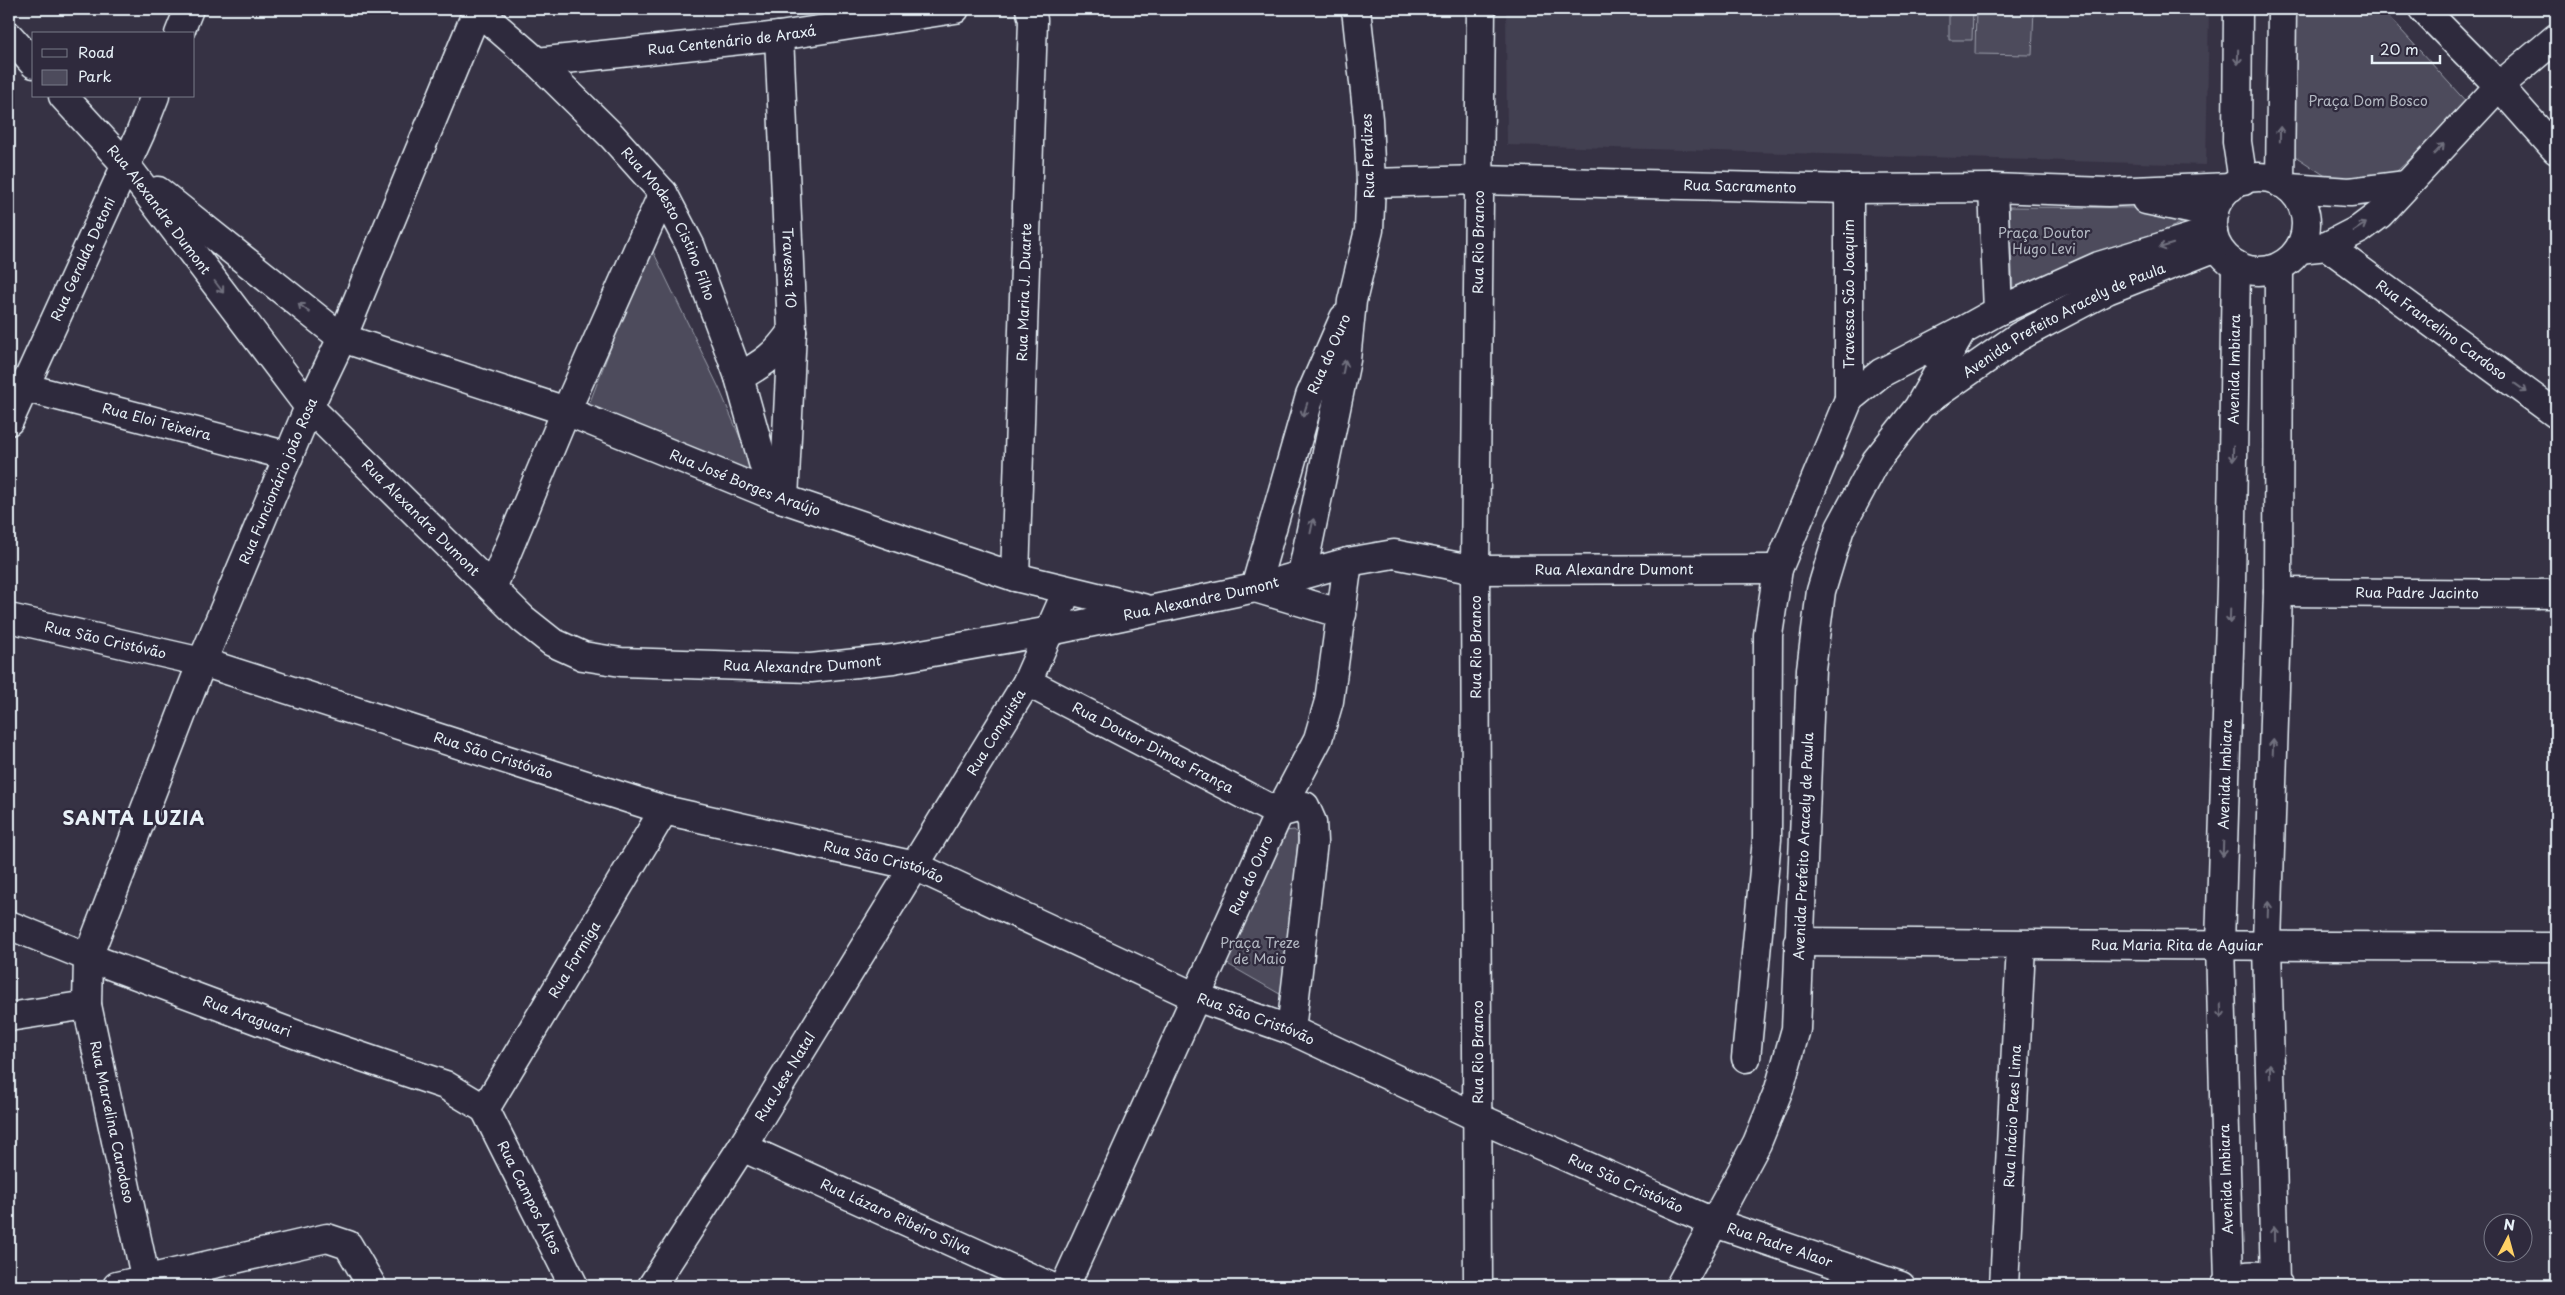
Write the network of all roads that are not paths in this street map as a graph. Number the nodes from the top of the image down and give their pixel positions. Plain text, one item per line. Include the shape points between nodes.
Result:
1 (189, 9) edge
2 (477, 9) edge
3 (955, 9) edge
4 (1030, 9) edge
5 (1356, 9) edge
6 (1481, 9) edge
7 (2238, 9) edge
8 (2282, 9) edge
9 (2423, 9) edge
10 (180, 32) edge
11 (9, 36) edge
12 (779, 36) junction
13 (2556, 38) edge
14 (32, 62) edge
15 (537, 62) junction
16 (2499, 86) junction
17 (66, 98) edge
18 (154, 98) edge
19 (2556, 150) edge
20 (126, 165) junction
21 (1479, 180) junction
22 (1371, 183) junction
23 (2237, 184) junction
24 (2406, 184) junction
25 (2284, 185) junction
26 (1993, 188) junction
27 (1849, 189) junction
28 (2108, 192) junction
29 (663, 194) junction
30 (2220, 239) junction
31 (2327, 246) junction
32 (2299, 249) junction
33 (2279, 267) junction
34 (2103, 278) junction
35 (1352, 301) junction
36 (1998, 311) junction
37 (792, 331) junction
38 (1962, 331) junction
39 (342, 338) junction
40 (738, 376) junction
41 (23, 387) junction
42 (1849, 399) junction
43 (309, 406) junction
44 (1918, 408) junction
45 (566, 411) junction
46 (2556, 414) edge
47 (9, 421) edge
48 (289, 456) junction
49 (778, 497) junction
50 (1348, 562) junction
51 (1778, 569) junction
52 (1475, 570) junction
53 (1302, 574) junction
54 (1015, 577) junction
55 (492, 588) junction
56 (1255, 588) junction
57 (1067, 591) junction
58 (2278, 592) junction
59 (2556, 594) edge
60 (1152, 610) junction
61 (1342, 614) junction
62 (9, 618) edge
63 (1050, 631) junction
64 (202, 662) junction
65 (1027, 682) junction
66 (664, 810) junction
67 (1279, 813) junction
68 (915, 866) junction
69 (9, 925) edge
70 (1798, 942) junction
71 (2220, 944) junction
72 (2266, 944) junction
73 (2021, 946) junction
74 (2556, 947) edge
75 (88, 957) junction
76 (1196, 997) junction
77 (87, 1004) junction
78 (9, 1017) edge
79 (1291, 1030) junction
80 (1746, 1058) dead end
81 (485, 1109) junction
82 (1479, 1118) junction
83 (742, 1148) junction
84 (1715, 1223) junction
85 (146, 1283) edge
86 (2227, 1284) edge
87 (2277, 1284) edge
88 (117, 1286) edge
89 (372, 1286) edge
90 (574, 1286) edge
91 (652, 1286) edge
92 (1049, 1286) edge
93 (1065, 1286) edge
94 (1478, 1286) edge
95 (1680, 1286) edge
96 (1901, 1286) edge
97 (2004, 1286) edge

1 - 10 street
2 - 15 street, Rua Modesto Cistino Filho
2 - 39 street, Rua Funcionário joão Rosa
3 - 12 street, Rua Centenário de Araxá
4 - 54 street, Rua Maria J. Duarte via 1033,30
5 - 22 street, Rua Perdizes via 1368,119
6 - 21 street, Rua Rio Branco
7 -> 23 street
25 -> 8 street
9 - 16 street
11 - 14 street
12 - 15 street, Rua Centenário de Araxá
12 - 37 street, Travessa 10
13 - 16 street
15 - 29 street, Rua Modesto Cistino Filho via 612,136
16 - 19 street
24 -> 16 street
17 - 20 street, Rua Alexandre Dumont
18 - 20 street, Rua Geralda Detoni
39 -> 20 street
20 - 41 street, Rua Geralda Detoni
20 -> 43 street, Rua Alexandre Dumont
21 - 22 street, Rua Sacramento
21 - 27 street, Rua Sacramento
21 - 52 street, Rua Rio Branco
22 - 35 street, Rua Perdizes via 1369,230
23 - 25 street via 2255,178
23 - 28 street
23 - 30 street via 2218,202
24 - 25 street via 2350,192
31 -> 24 street via 2380,214
25 - 32 street via 2301,204 2306,223
26 - 27 street, Rua Sacramento
26 - 28 street, Rua Sacramento
26 - 36 street
27 - 42 street, Travessa São Joaquim
28 - 30 street via 2182,208
29 - 40 street, Rua Modesto Cistino Filho via 691,247
29 - 45 street
30 - 33 street via 2257,271
30 - 34 street, Avenida Prefeito Aracely de Paula
30 -> 71 street, Avenida Imbiara via 2231,586
31 - 32 street
31 -> 46 street, Rua Francelino Cardoso
32 - 33 street
33 - 58 street
34 - 36 street, Avenida Prefeito Aracely de Paula
34 - 44 street, Avenida Prefeito Aracely de Paula
53 -> 35 street, Rua do Ouro via 1346,360
35 -> 56 street, Rua do Ouro via 1310,396
36 - 38 street, Avenida Prefeito Aracely de Paula
37 - 40 street via 775,355
37 - 49 street, Travessa 10
38 - 42 street, Avenida Prefeito Aracely de Paula via 1881,373
38 - 44 street, Avenida Prefeito Aracely de Paula
39 - 43 street, Rua Funcionário joão Rosa
39 - 45 street, Rua José Borges Araújo
40 - 49 street, Rua Modesto Cistino Filho
41 - 47 street, Rua Geralda Detoni
41 - 48 street, Rua Eloi Teixeira
42 - 51 street, Avenida Prefeito Aracely de Paula
43 - 48 street, Rua Funcionário joão Rosa
43 - 55 street, Rua Alexandre Dumont
44 - 70 street, Avenida Prefeito Aracely de Paula via 1876,461 1840,528 1821,591 1811,669
45 - 49 street, Rua José Borges Araújo
45 - 55 street
48 - 64 street, Rua Funcionário joão Rosa
49 - 54 street, Rua José Borges Araújo
50 - 52 street, Rua Alexandre Dumont via 1394,554
50 - 53 street, Rua Alexandre Dumont
50 - 61 street, Rua do Ouro
51 - 52 street, Rua Alexandre Dumont
51 - 80 street, Avenida Prefeito Aracely de Paula via 1768,635 1767,839
52 - 82 street, Rua Rio Branco
53 - 56 street, Rua Alexandre Dumont
54 - 57 street, Rua José Borges Araújo
55 - 63 street, Rua Alexandre Dumont via 552,642 583,656 621,662 811,668 893,659
56 - 60 street, Rua Alexandre Dumont
56 - 61 street
57 - 60 street, Rua José Borges Araújo
57 - 63 street, Rua Conquista
58 - 59 street, Rua Padre Jacinto
72 -> 58 street
60 - 63 street, Rua Alexandre Dumont
61 - 67 street, Rua do Ouro via 1329,701 1318,738
62 - 64 street, Rua São Cristóvão
63 - 65 street, Rua Conquista
64 - 66 street, Rua São Cristóvão
64 - 75 street, Rua Funcionário joão Rosa
65 - 67 street, Rua Doutor Dimas França
65 - 68 street, Rua Conquista
66 - 68 street, Rua São Cristóvão
66 - 81 street, Rua Formiga
67 - 76 street, Rua do Ouro
67 - 79 street via 1305,806 1312,822 1313,842
68 - 76 street, Rua São Cristóvão
68 - 83 street, Rua Jese Natal
69 - 75 street, Rua Araguari
70 - 73 street, Rua Maria Rita de Aguiar
70 - 84 street, Avenida Prefeito Aracely de Paula via 1796,1028 1779,1089 1757,1143
71 - 72 street, Rua Maria Rita de Aguiar
71 - 73 street, Rua Maria Rita de Aguiar
71 -> 86 street, Avenida Imbiara
72 - 74 street, Rua Maria Rita de Aguiar
87 -> 72 street
73 - 97 street, Rua Inácio Paes Lima
75 - 77 street, Rua Marcelina Carodoso
75 - 81 street, Rua Araguari via 300,1036 445,1085
76 - 79 street, Rua São Cristóvão
76 - 93 street, Rua do Ouro
77 - 78 street
77 - 85 street, Rua Marcelina Carodoso
79 - 82 street, Rua São Cristóvão
81 - 90 street, Rua Campos Altos
82 - 84 street, Rua São Cristóvão
82 - 94 street, Rua Rio Branco
83 - 91 street, Rua Jese Natal
83 - 92 street, Rua Lázaro Ribeiro Silva
84 - 95 street, Avenida Prefeito Aracely de Paula
84 - 96 street, Rua Padre Alaor
85 - 88 street
85 - 89 street via 327,1238 348,1246
86 - 87 street via 2252,1275

